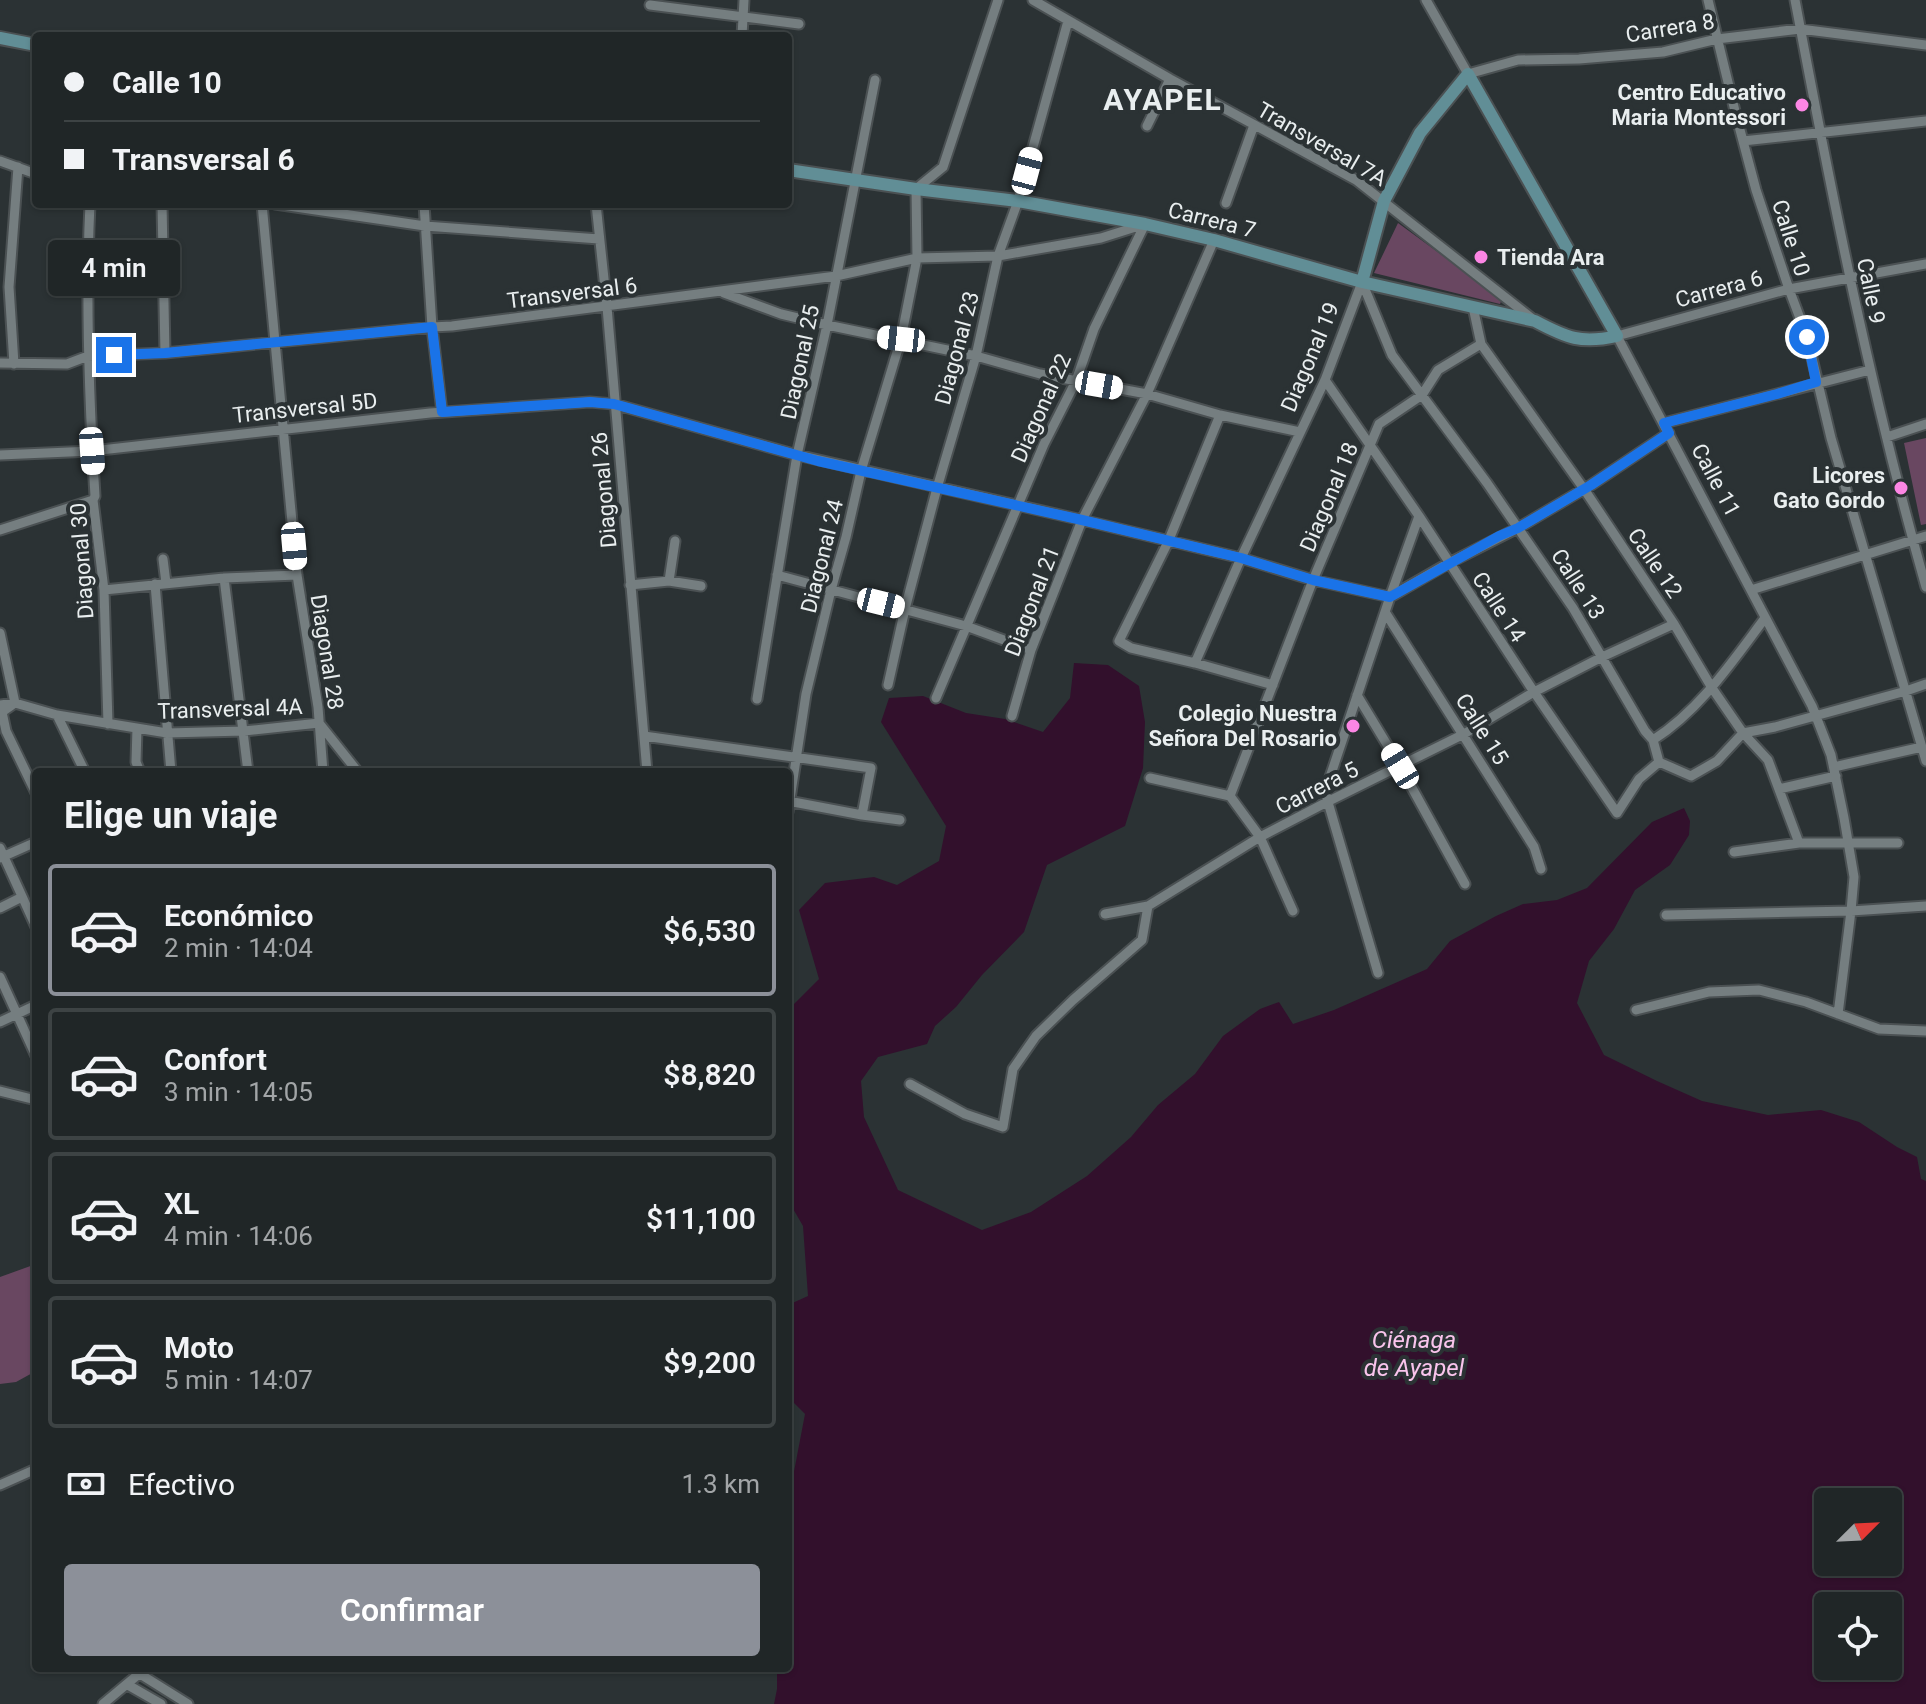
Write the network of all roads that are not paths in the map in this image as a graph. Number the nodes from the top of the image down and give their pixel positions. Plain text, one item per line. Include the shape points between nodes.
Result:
1 (744, 0) edge
2 (998, 0) edge
3 (1033, 0) edge
4 (1426, 0) edge
5 (1708, 0) edge
6 (1795, 0) edge
7 (650, 5) dead end
8 (742, 17) junction
9 (1068, 21) junction
10 (799, 24) dead end
11 (1800, 29) junction
12 (742, 32) edge
13 (0, 38) edge
14 (1717, 39) junction
15 (32, 44) edge
16 (1926, 45) edge
17 (1468, 74) junction
18 (1170, 79) junction
19 (875, 80) dead end
20 (1926, 121) edge
21 (1254, 125) junction
22 (1147, 126) dead end
23 (1820, 132) junction
24 (1743, 141) junction
25 (0, 161) edge
26 (18, 167) junction
27 (792, 171) edge
28 (32, 172) edge
29 (856, 180) junction
30 (916, 189) junction
31 (1018, 201) junction
32 (1384, 201) junction
33 (1226, 203) dead end
34 (90, 208) edge
35 (162, 208) edge
36 (262, 208) edge
37 (302, 208) edge
38 (424, 208) edge
39 (596, 208) edge
40 (1145, 224) junction
41 (425, 226) junction
42 (599, 239) junction
43 (1214, 240) junction
44 (998, 256) junction
45 (917, 258) junction
46 (1926, 264) edge
47 (836, 276) junction
48 (1849, 278) junction
49 (1362, 282) junction
50 (5, 285) edge
51 (1789, 289) junction
52 (721, 292) junction
53 (607, 307) junction
54 (1473, 307) junction
55 (1535, 321) junction
56 (827, 325) junction
57 (432, 327) junction
58 (1617, 336) junction
59 (901, 339) junction
60 (276, 341) junction
61 (1481, 344) junction
62 (165, 353) junction
63 (88, 356) junction
64 (976, 356) junction
65 (0, 363) edge
66 (14, 364) junction
67 (1870, 370) junction
68 (1325, 380) junction
69 (1076, 381) junction
70 (1816, 382) junction
71 (1147, 394) junction
72 (1422, 395) junction
73 (614, 404) junction
74 (442, 412) junction
75 (1220, 415) junction
76 (1664, 423) junction
77 (1926, 424) edge
78 (282, 429) junction
79 (1300, 432) junction
80 (1669, 433) junction
81 (1887, 437) junction
82 (1371, 445) junction
83 (92, 451) junction
84 (0, 455) edge
85 (797, 455) junction
86 (861, 471) junction
87 (937, 488) junction
88 (1584, 489) junction
89 (93, 500) junction
90 (1018, 505) junction
91 (1419, 516) junction
92 (1082, 520) junction
93 (1518, 528) junction
94 (0, 530) edge
95 (1926, 536) edge
96 (675, 541) dead end
97 (1913, 541) junction
98 (1168, 542) junction
99 (1866, 555) junction
100 (1241, 558) junction
101 (163, 559) dead end
102 (1449, 563) junction
103 (297, 575) junction
104 (777, 575) junction
105 (224, 578) junction
106 (1313, 580) junction
107 (669, 581) junction
108 (160, 584) junction
109 (630, 585) junction
110 (701, 586) dead end
111 (1926, 587) edge
112 (104, 590) junction
113 (831, 590) junction
114 (1751, 590) junction
115 (1390, 597) junction
116 (905, 609) junction
117 (1385, 612) junction
118 (1765, 618) junction
119 (1674, 624) junction
120 (966, 626) junction
121 (0, 633) edge
122 (1031, 650) junction
123 (1602, 657) junction
124 (1195, 663) junction
125 (1926, 684) edge
126 (888, 685) dead end
127 (1273, 685) junction
128 (1712, 688) junction
129 (1906, 691) junction
130 (1534, 692) junction
131 (1357, 695) junction
132 (936, 698) dead end
133 (757, 699) dead end
134 (15, 703) junction
135 (0, 705) edge
136 (57, 715) junction
137 (1012, 716) dead end
138 (1816, 716) junction
139 (319, 723) junction
140 (108, 724) junction
141 (137, 728) junction
142 (244, 731) junction
143 (167, 733) junction
144 (1743, 733) junction
145 (1464, 734) junction
146 (644, 736) junction
147 (1653, 740) junction
148 (1922, 747) junction
149 (796, 758) junction
150 (1926, 761) edge
151 (1659, 762) junction
152 (1400, 766) junction
153 (83, 768) edge
154 (138, 768) edge
155 (171, 768) edge
156 (248, 768) edge
157 (323, 768) edge
158 (355, 768) edge
159 (647, 768) edge
160 (1835, 772) junction
161 (1150, 778) dead end
162 (32, 785) edge
163 (792, 785) edge
164 (1779, 789) junction
165 (1230, 796) junction
166 (1329, 801) junction
167 (792, 805) edge
168 (862, 815) junction
169 (900, 820) dead end
170 (1260, 837) junction
171 (32, 843) edge
172 (1799, 843) junction
173 (1848, 843) junction
174 (1898, 843) dead end
175 (1734, 852) dead end
176 (1, 854) edge
177 (1541, 869) dead end
178 (1465, 884) dead end
179 (22, 897) junction
180 (1148, 906) junction
181 (1926, 906) edge
182 (0, 908) edge
183 (1293, 911) dead end
184 (1851, 911) junction
185 (1105, 914) dead end
186 (1666, 915) dead end
187 (32, 918) edge
188 (1378, 973) dead end
189 (0, 977) edge
190 (32, 1007) edge
191 (1636, 1010) dead end
192 (18, 1014) junction
193 (1838, 1014) junction
194 (0, 1022) edge
195 (1926, 1031) edge
196 (32, 1047) edge
197 (910, 1084) dead end
198 (0, 1091) edge
199 (32, 1099) edge
200 (32, 1471) edge
201 (0, 1485) edge
202 (142, 1672) edge
203 (144, 1672) edge
204 (128, 1685) junction
205 (103, 1704) edge
206 (161, 1704) edge
207 (188, 1704) edge

1 - 8 street
2 - 30 street via 943,167
3 - 9 street, Transversal 7A
4 - 17 street, Calle 11
5 - 14 street, Calle 10
6 - 11 street, Calle 9
7 - 8 street
8 - 10 street
8 - 12 street
9 - 18 street, Transversal 7A
9 - 31 street, Diagonal 23
11 - 14 street, Carrera 8
11 - 16 street, Carrera 8
11 - 23 street, Calle 9
13 - 15 main road
14 - 17 street, Carrera 8 via 1663,52 1518,60
14 - 24 street, Calle 10
17 - 32 main road, Diagonal 19 via 1420,133
17 - 58 main road, Calle 11
18 - 21 street, Transversal 7A
18 - 22 street
19 - 29 street, Diagonal 25
20 - 23 street
21 - 32 street, Transversal 7A
21 - 33 street
23 - 24 street
23 - 48 street, Calle 9
24 - 51 street, Calle 10
25 - 26 street
26 - 28 street
26 - 50 street
27 - 29 main road, Carrera 7
29 - 30 main road, Carrera 7
29 - 47 street, Diagonal 25
30 - 31 main road, Carrera 7
30 - 45 street, Diagonal 24
31 - 40 main road, Carrera 7
31 - 44 street, Diagonal 23
32 - 49 main road, Diagonal 19
32 - 55 street, Transversal 7A
34 - 63 street, Diagonal 30
35 - 62 street
36 - 60 street, Diagonal 28
37 - 41 street
38 - 41 street
39 - 42 street, Diagonal 26
40 - 43 main road, Carrera 7
40 - 44 street, Transversal 6 via 1101,238
40 - 69 street, Diagonal 22 via 1094,329
41 - 42 street
41 - 57 street
42 - 53 street, Diagonal 26
43 - 49 main road, Carrera 7
43 - 71 street, Diagonal 21
44 - 45 street, Transversal 6
44 - 64 street, Diagonal 23
45 - 47 street, Transversal 6
45 - 59 street, Diagonal 24
46 - 48 street, Carrera 6
47 - 52 street, Transversal 6
47 - 56 street, Diagonal 25
48 - 51 street, Carrera 6
48 - 67 street, Calle 9
49 - 54 main road, Carrera 7
49 - 68 street, Diagonal 19
49 - 72 street, Calle 13 via 1392,355
50 - 66 street
51 - 58 street, Carrera 6
51 - 70 street, Calle 10
52 - 53 street, Transversal 6
52 - 56 street
53 - 57 street, Transversal 6
53 - 73 street, Diagonal 26
54 - 55 main road, Carrera 7
54 - 61 street, Calle 12
55 - 58 main road, Carrera 7 via 1574,338
56 - 59 street
56 - 85 street, Diagonal 25
57 - 60 street, Transversal 6
57 - 74 street
58 - 76 street, Calle 11
59 - 64 street
59 - 86 street, Diagonal 24
60 - 62 street, Transversal 6
60 - 78 street, Diagonal 28
61 - 72 street, Diagonal 18 via 1438,370
61 - 88 street, Calle 12
62 - 63 street, Transversal 6
63 - 66 street, Transversal 6 via 67,364
63 - 83 street, Diagonal 30
64 - 69 street
64 - 87 street, Diagonal 23
65 - 66 street, Transversal 6
67 - 70 street
67 - 81 street, Calle 9
68 - 79 street, Diagonal 19
68 - 82 street, Calle 14
69 - 71 street
69 - 90 street, Diagonal 22
70 - 76 street
70 - 99 street, Calle 10
71 - 75 street
71 - 92 street, Diagonal 21
72 - 82 street, Diagonal 18 via 1379,424
72 - 93 street, Calle 13
73 - 74 street, Transversal 5D
73 - 85 street, Transversal 5D
73 - 109 street, Diagonal 26
74 - 78 street, Transversal 5D
75 - 79 street
75 - 98 street
76 - 80 street, Calle 11
77 - 81 street
78 - 83 street, Transversal 5D
78 - 103 street, Diagonal 28
79 - 100 street, Diagonal 19
80 - 88 street
80 - 114 street, Calle 11
81 - 97 street, Calle 9
82 - 91 street, Calle 14
82 - 106 street, Diagonal 18
83 - 84 street, Transversal 5D
83 - 89 street, Diagonal 30
85 - 86 street, Transversal 5D
85 - 104 street, Diagonal 25
86 - 87 street, Transversal 5D
86 - 113 street, Diagonal 24
87 - 90 street, Transversal 5D
87 - 116 street, Diagonal 23
88 - 93 street
88 - 119 street, Calle 12
89 - 94 street
89 - 112 street, Diagonal 30
90 - 92 street, Transversal 5D
90 - 120 street, Diagonal 22
91 - 102 street, Calle 14
91 - 115 street
92 - 98 street, Transversal 5D
92 - 122 street, Diagonal 21
93 - 102 street
93 - 123 street, Calle 13
95 - 97 street
96 - 107 street
97 - 99 street
97 - 111 street, Calle 9
98 - 100 street, Transversal 5D
98 - 124 street via 1119,641
99 - 114 street
99 - 129 street, Calle 10
100 - 106 street, Transversal 5D
100 - 124 street, Diagonal 19
101 - 108 street
102 - 115 street
102 - 130 street, Calle 14
103 - 105 street
103 - 139 street, Diagonal 28
104 - 113 street
104 - 133 street, Diagonal 25
105 - 108 street
105 - 142 street
106 - 115 street, Transversal 5D
106 - 127 street, Diagonal 18
107 - 109 street
107 - 110 street
108 - 112 street
108 - 143 street
109 - 146 street, Diagonal 26
112 - 140 street, Diagonal 30
113 - 116 street
113 - 149 street, Diagonal 24
114 - 118 street, Calle 11
115 - 117 street
116 - 120 street
116 - 126 street, Diagonal 23
117 - 131 street
117 - 145 street, Calle 15
118 - 128 street
118 - 138 street, Calle 11
119 - 123 street, Carrera 5
119 - 128 street, Calle 12
120 - 122 street
120 - 132 street, Diagonal 22
121 - 134 street
122 - 137 street, Diagonal 21
123 - 130 street, Carrera 5
123 - 147 street, Calle 13
124 - 127 street
125 - 129 street
127 - 165 street, Diagonal 18
128 - 144 street, Calle 12
128 - 147 street
129 - 138 street
129 - 148 street, Calle 10
130 - 145 street, Carrera 5
130 - 151 street, Calle 14 via 1617,813 1639,779
131 - 152 street
131 - 166 street via 1325,792
134 - 135 street, Transversal 4A
134 - 136 street, Transversal 4A
134 - 162 street via 2,712
136 - 140 street, Transversal 4A
136 - 153 street
138 - 144 street
138 - 160 street, Calle 11
139 - 142 street, Transversal 4A
139 - 157 street, Diagonal 28
139 - 158 street
140 - 141 street, Transversal 4A
141 - 143 street, Transversal 4A
141 - 154 street
142 - 143 street, Transversal 4A
142 - 156 street
143 - 155 street
144 - 151 street via 1717,761 1691,776
144 - 164 street, Calle 12 via 1768,760
145 - 152 street, Carrera 5
145 - 177 street, Calle 15 via 1534,847
146 - 149 street
146 - 159 street, Diagonal 26
147 - 151 street, Calle 13
148 - 150 street, Calle 10
148 - 160 street
149 - 163 street, Diagonal 24
149 - 168 street via 871,768
152 - 166 street, Carrera 5
152 - 178 street
160 - 164 street
160 - 173 street, Calle 11
161 - 165 street
164 - 172 street, Calle 12
165 - 170 street
166 - 170 street, Carrera 5
166 - 188 street
167 - 168 street
168 - 169 street
170 - 180 street, Carrera 5
170 - 183 street
171 - 176 street
172 - 173 street
172 - 175 street
173 - 174 street
173 - 184 street, Calle 11 via 1854,877
176 - 179 street
179 - 182 street
179 - 187 street
180 - 185 street, Carrera 5
180 - 197 street via 1142,940 1036,1036 1013,1069 1003,1127 965,1114
181 - 184 street
184 - 186 street
184 - 193 street, Calle 11
189 - 192 street
190 - 192 street
191 - 193 street via 1709,992 1759,990
192 - 194 street
192 - 196 street
193 - 195 street via 1879,1029
198 - 199 street
200 - 201 street
202 - 204 street
203 - 207 street
204 - 205 street
204 - 206 street

